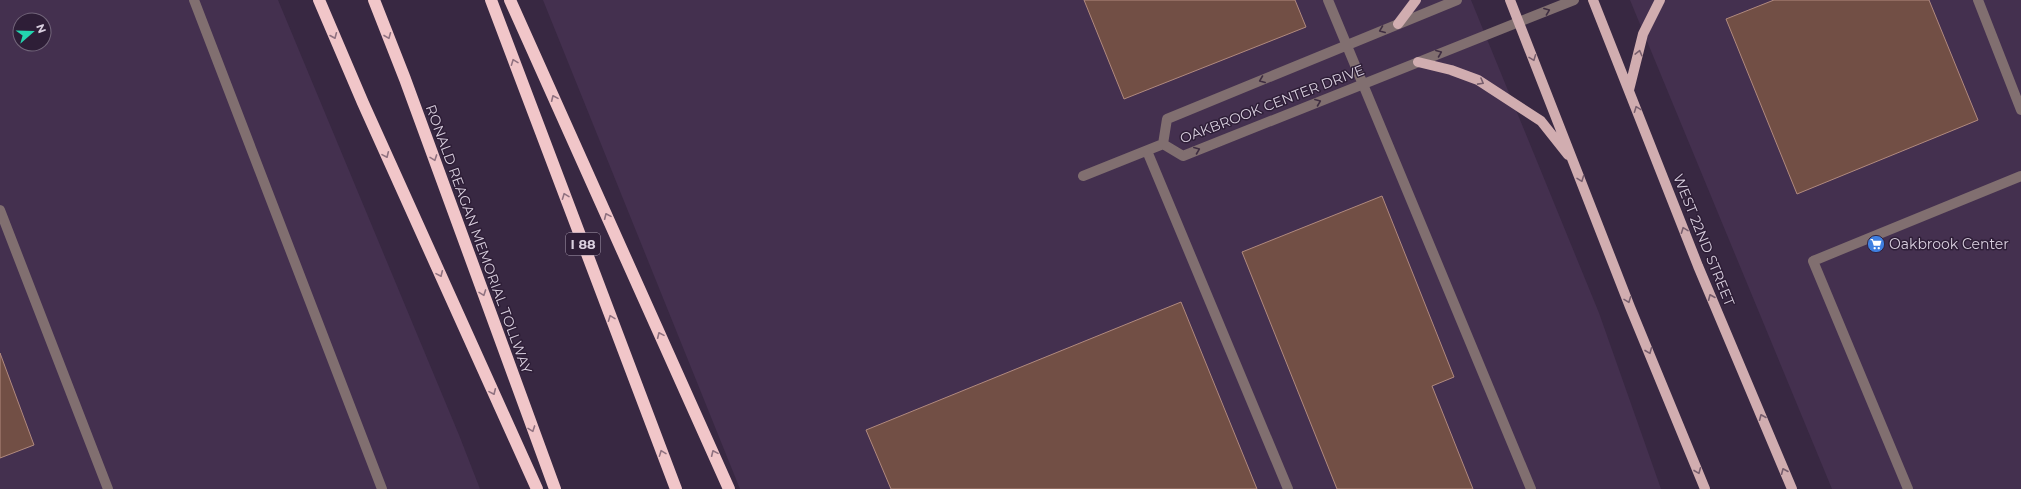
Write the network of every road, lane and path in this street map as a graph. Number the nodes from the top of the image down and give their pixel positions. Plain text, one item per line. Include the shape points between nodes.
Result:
1 (194, 0) edge
2 (319, 0) edge
3 (374, 0) edge
4 (491, 0) edge
5 (510, 0) edge
6 (1328, 0) edge
7 (1416, 0) edge
8 (1457, 0) edge
9 (1510, 0) edge
10 (1574, 0) edge
11 (1594, 0) edge
12 (1660, 0) edge
13 (1978, 0) edge
14 (1519, 22) junction
15 (1398, 24) junction
16 (1346, 45) junction
17 (1418, 62) junction
18 (1362, 84) junction
19 (1629, 90) junction
20 (2021, 110) edge
21 (1163, 144) junction
22 (1146, 151) junction
23 (1575, 164) junction
24 (1083, 176) dead end
25 (2021, 176) edge
26 (0, 210) edge
27 (107, 489) edge
28 (382, 489) edge
29 (537, 489) edge
30 (555, 489) edge
31 (676, 489) edge
32 (730, 489) edge
33 (1288, 489) edge
34 (1531, 489) edge
35 (1705, 489) edge
36 (1792, 489) edge
37 (1908, 489) edge

1 - 28 street
2 -> 29 highway
3 -> 30 highway, RONALD REAGAN MEMORIAL TOLLWAY
31 -> 4 highway, I 88
32 -> 5 highway
6 - 16 street
7 - 15 main road
8 - 15 street, OAKBROOK CENTER DRIVE
9 - 14 main road
14 -> 10 street, OAKBROOK CENTER DRIVE
11 - 19 main road, WEST 22ND STREET
19 -> 12 main road via 1643,34
13 - 20 street
17 -> 14 street, OAKBROOK CENTER DRIVE
14 -> 23 main road
15 -> 16 street, OAKBROOK CENTER DRIVE
16 - 18 street
16 -> 21 street, OAKBROOK CENTER DRIVE via 1167,119
17 - 18 street, OAKBROOK CENTER DRIVE
17 -> 23 main road via 1478,80 1512,101 1541,121
21 -> 18 street, OAKBROOK CENTER DRIVE via 1183,156
18 - 34 street
36 -> 19 main road, WEST 22ND STREET via 1698,266
21 - 22 street
22 - 24 street
22 - 33 street
23 -> 35 main road
25 - 37 street via 1813,260
26 - 27 street

